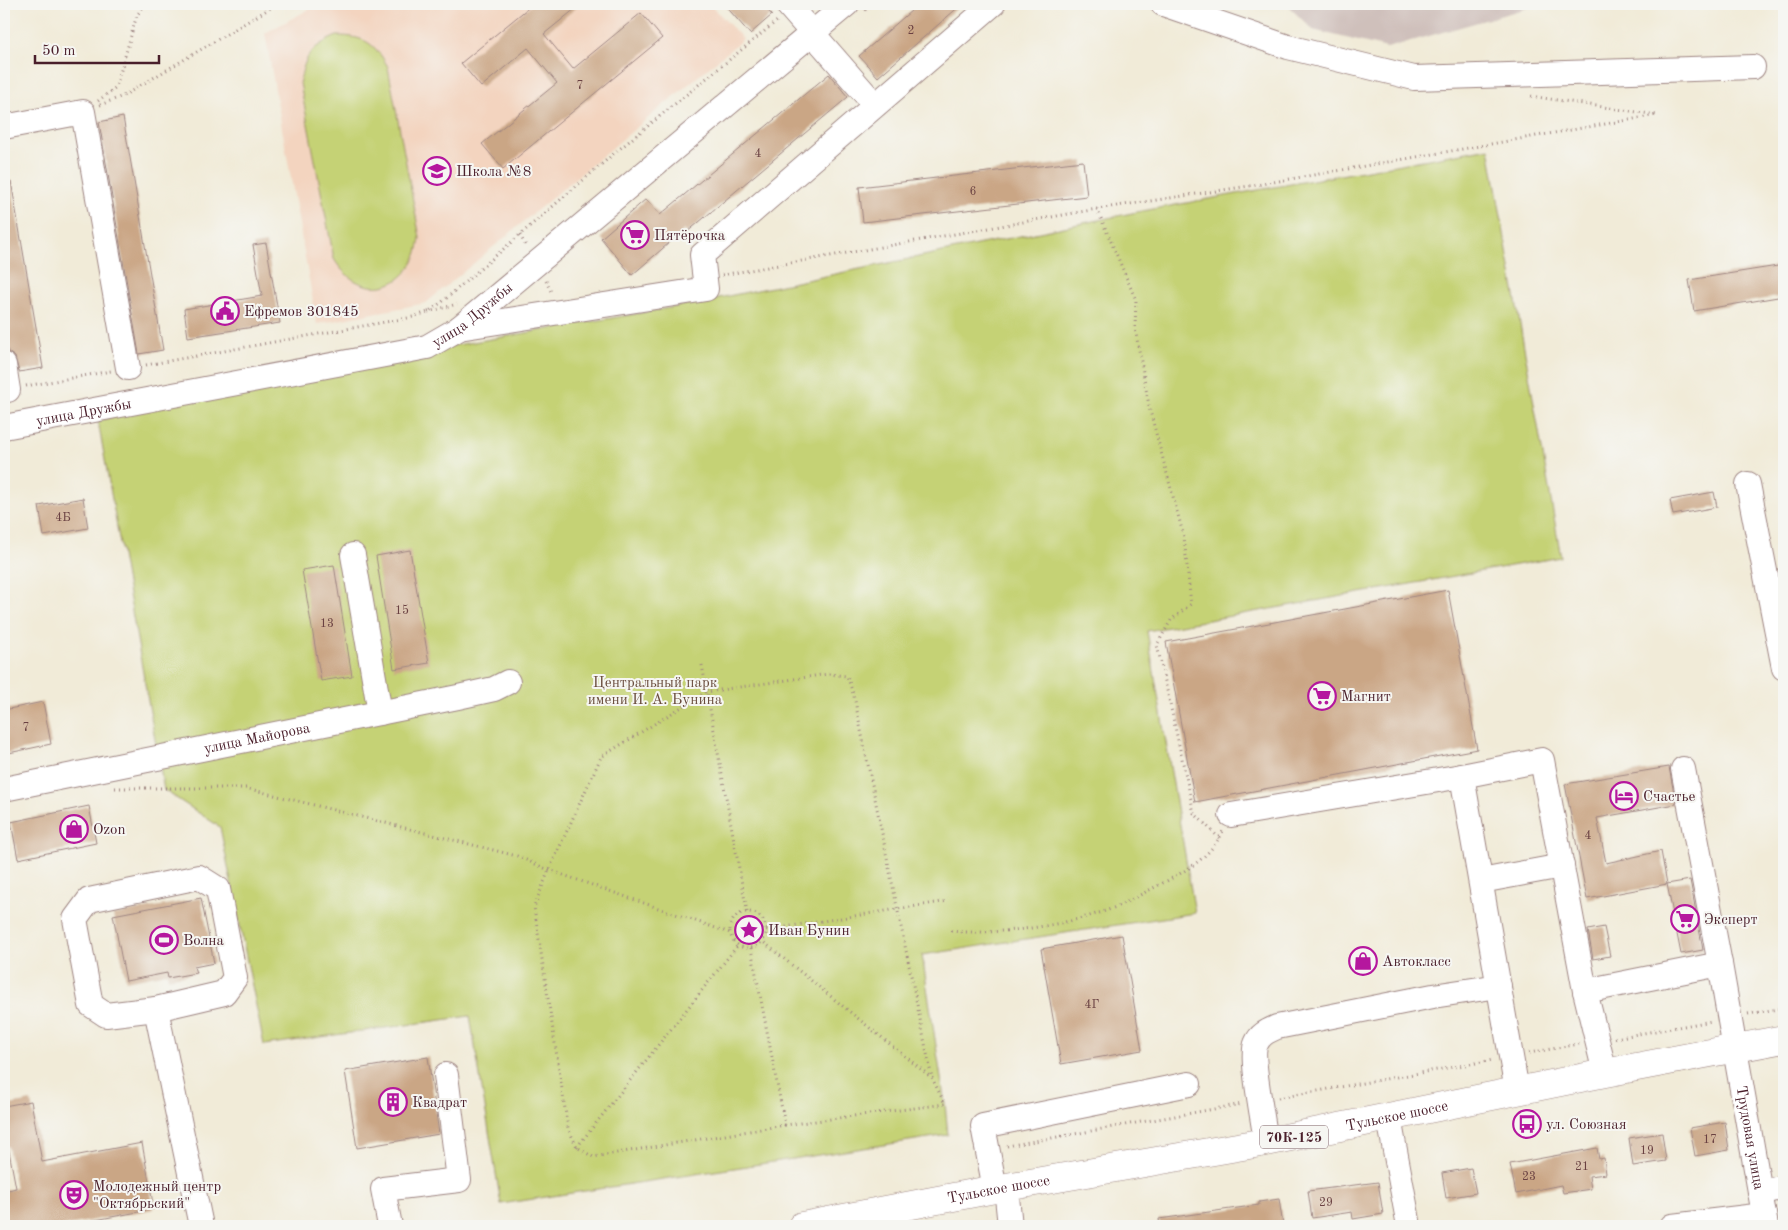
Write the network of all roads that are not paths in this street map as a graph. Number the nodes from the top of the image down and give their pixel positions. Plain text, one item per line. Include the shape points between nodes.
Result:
1 (847, 4) edge
2 (993, 4) edge
3 (1163, 4) edge
4 (790, 7) edge
5 (812, 33) junction
6 (1753, 67) dead end
7 (875, 105) junction
8 (4, 127) edge
9 (458, 329) junction
10 (4, 365) edge
11 (128, 368) road end
12 (8, 390) road end
13 (4, 428) edge
14 (1748, 484) dead end
15 (353, 555) dead end
16 (1784, 668) edge
17 (508, 682) dead end
18 (380, 713) junction
19 (1683, 769) dead end
20 (1462, 776) junction
21 (4, 790) edge
22 (1231, 815) road end
23 (1562, 866) junction
24 (1481, 880) junction
25 (1720, 964) junction
26 (1498, 986) junction
27 (1585, 991) junction
28 (156, 1009) junction
29 (1784, 1039) edge
30 (1736, 1048) junction
31 (1605, 1073) junction
32 (446, 1075) dead end
33 (1189, 1084) dead end
34 (1517, 1091) junction
35 (1389, 1118) junction
36 (1266, 1142) junction
37 (1784, 1187) edge
38 (1001, 1188) junction
39 (1763, 1211) edge
40 (201, 1226) edge
41 (390, 1226) edge
42 (802, 1226) edge
43 (1010, 1226) edge
44 (1409, 1226) edge
45 (1672, 1226) edge

1 - 5 street, улица Дружбы
2 - 7 street
3 - 6 street via 1288,47 1414,78
4 - 5 street
5 - 7 street
5 - 9 street, улица Дружбы
7 - 9 street via 702,256 706,289
8 - 11 street via 83,112
9 - 13 street, улица Дружбы via 427,347
10 - 12 street
14 - 16 street
15 - 18 street
17 - 18 street, улица Майорова via 494,689
18 - 21 street, улица Майорова
19 - 25 street, Трудовая улица via 1687,837
20 - 22 street
20 - 23 street via 1542,760
20 - 24 street
23 - 24 street
23 - 27 street
24 - 26 street
25 - 27 street
25 - 30 street, Трудовая улица
26 - 34 street
26 - 36 street via 1277,1027 1263,1033 1255,1045
27 - 31 street
28 - 28 street via 106,1015 91,1005 75,919 89,900 199,877 218,889 235,978 224,993
28 - 40 street
29 - 30 main road, Тульское шоссе / 70К-125
30 - 31 main road, Тульское шоссе / 70К-125
30 - 39 street, Трудовая улица
31 - 34 main road, Тульское шоссе / 70К-125
32 - 41 street via 459,1180 384,1189
33 - 38 street via 983,1126
34 - 35 main road, Тульское шоссе / 70К-125
35 - 36 main road, Тульское шоссе / 70К-125
35 - 44 street
36 - 38 main road, Тульское шоссе / 70К-125
37 - 39 street
38 - 42 main road, Тульское шоссе / 70К-125
38 - 43 street
39 - 45 street

